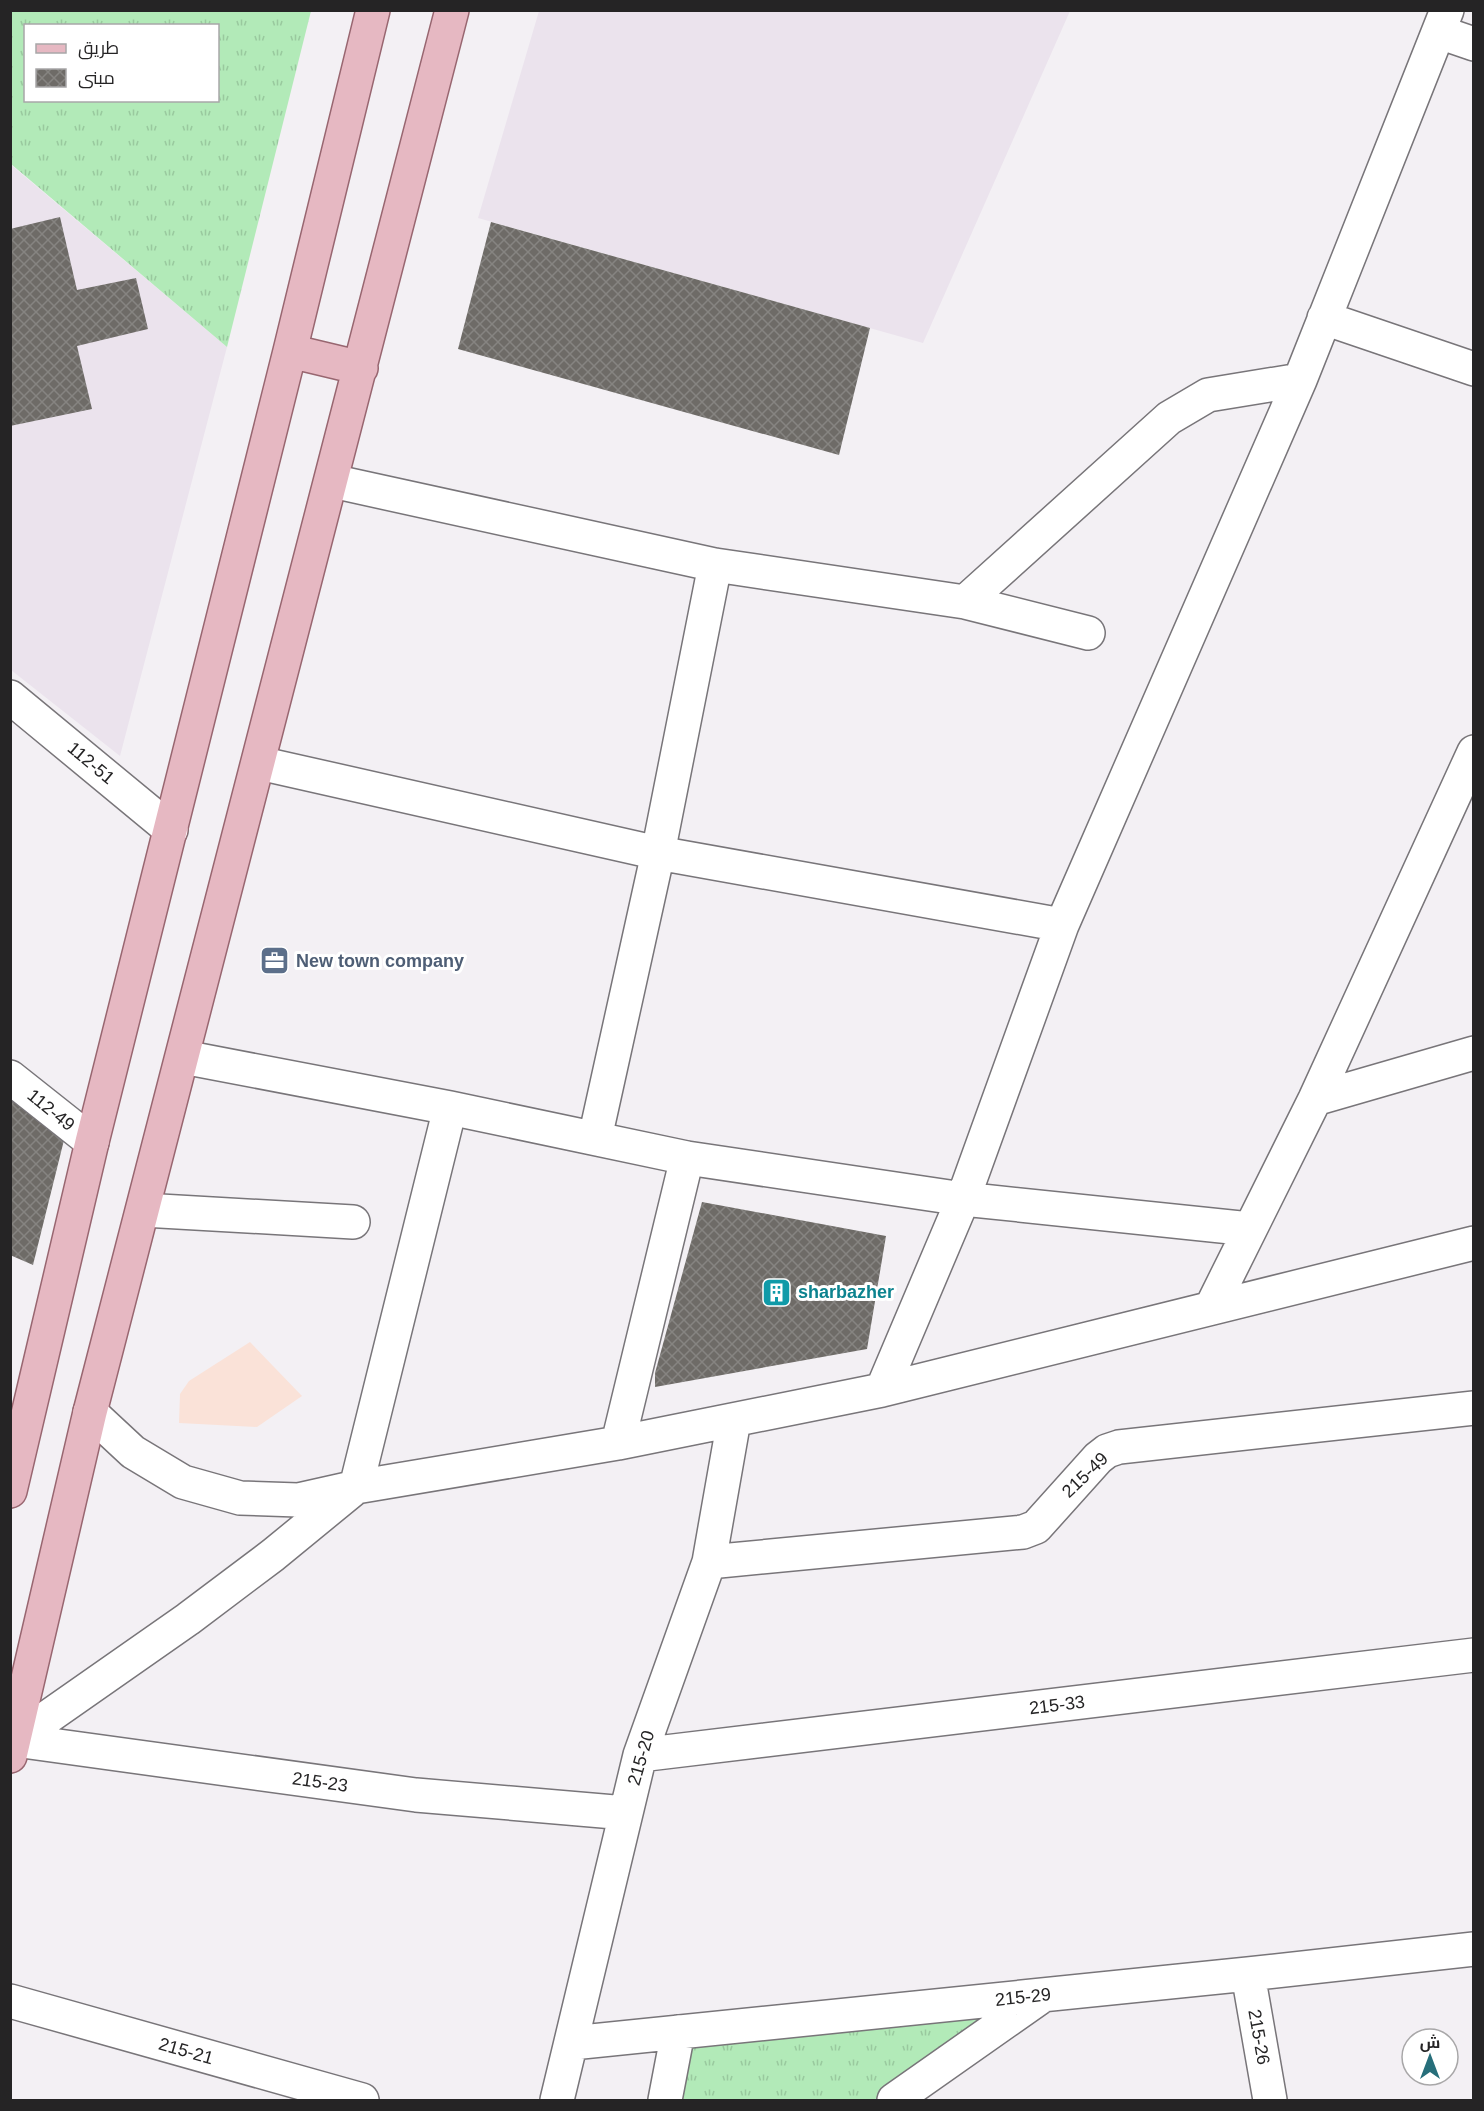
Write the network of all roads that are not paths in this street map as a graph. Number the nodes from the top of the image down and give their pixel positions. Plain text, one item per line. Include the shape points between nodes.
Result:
1 (373, 10) edge
2 (452, 10) edge
3 (1443, 21) edge
4 (1473, 44) edge
5 (1324, 318) junction
6 (290, 351) junction
7 (361, 368) junction
8 (1473, 369) edge
9 (1300, 380) junction
10 (332, 481) junction
11 (715, 565) junction
12 (965, 602) junction
13 (1088, 633) dead end
14 (10, 697) edge
15 (1473, 752) edge
16 (259, 763) junction
17 (171, 830) junction
18 (658, 853) junction
19 (1062, 925) junction
20 (1473, 1053) edge
21 (183, 1057) junction
22 (10, 1077) edge
23 (1315, 1099) junction
24 (450, 1108) junction
25 (595, 1138) junction
26 (92, 1142) junction
27 (687, 1158) junction
28 (963, 1199) junction
29 (143, 1210) junction
30 (353, 1222) dead end
31 (1250, 1229) junction
32 (1473, 1243) edge
33 (1211, 1308) junction
34 (882, 1390) junction
35 (1473, 1408) edge
36 (90, 1412) junction
37 (734, 1420) junction
38 (618, 1443) junction
39 (12, 1477) edge
40 (356, 1487) junction
41 (709, 1562) junction
42 (1473, 1655) edge
43 (13, 1748) edge
44 (640, 1755) junction
45 (626, 1813) junction
46 (1473, 1949) edge
47 (1248, 1974) junction
48 (1044, 1995) junction
49 (10, 2001) edge
50 (678, 2032) junction
51 (572, 2043) junction
52 (362, 2100) edge
53 (557, 2100) edge
54 (665, 2100) edge
55 (894, 2100) edge
56 (1270, 2100) edge

1 - 6 main road
2 - 7 main road
3 - 4 street
3 - 5 street
5 - 8 street
5 - 9 street
6 - 7 main road
6 - 17 main road
7 - 10 main road
9 - 12 street via 1208,395 1169,418
9 - 19 street
10 - 11 street
10 - 16 main road
11 - 12 street
11 - 18 street
12 - 13 street
14 - 17 street, 112-51
15 - 23 street
16 - 18 street
16 - 21 main road
17 - 26 main road
18 - 19 street
18 - 25 street
19 - 28 street
20 - 23 street
21 - 24 street
21 - 29 main road
22 - 26 street, 112-49
23 - 31 street
24 - 25 street
24 - 40 street
25 - 27 street
26 - 39 main road
27 - 28 street
27 - 38 street
28 - 31 street
28 - 34 street
29 - 30 street
29 - 36 main road
31 - 33 street
32 - 33 street
33 - 34 street
34 - 37 street
35 - 41 street, 215-49 via 1119,1447 1098,1458 1036,1527 1023,1532
36 - 40 street via 133,1452 183,1482 240,1498 298,1500
36 - 43 main road
37 - 38 street
37 - 41 street, 215-20
38 - 40 street
40 - 43 street via 273,1555
41 - 44 street, 215-20
42 - 44 street, 215-33
43 - 45 street, 215-23 via 416,1795
44 - 45 street, 215-20
45 - 51 street, 215-20
46 - 47 street, 215-29
47 - 48 street, 215-29
47 - 56 street, 215-26
48 - 50 street, 215-29
48 - 55 street
49 - 52 street, 215-21
50 - 51 street, 215-29
50 - 54 street
51 - 53 street, 215-20

